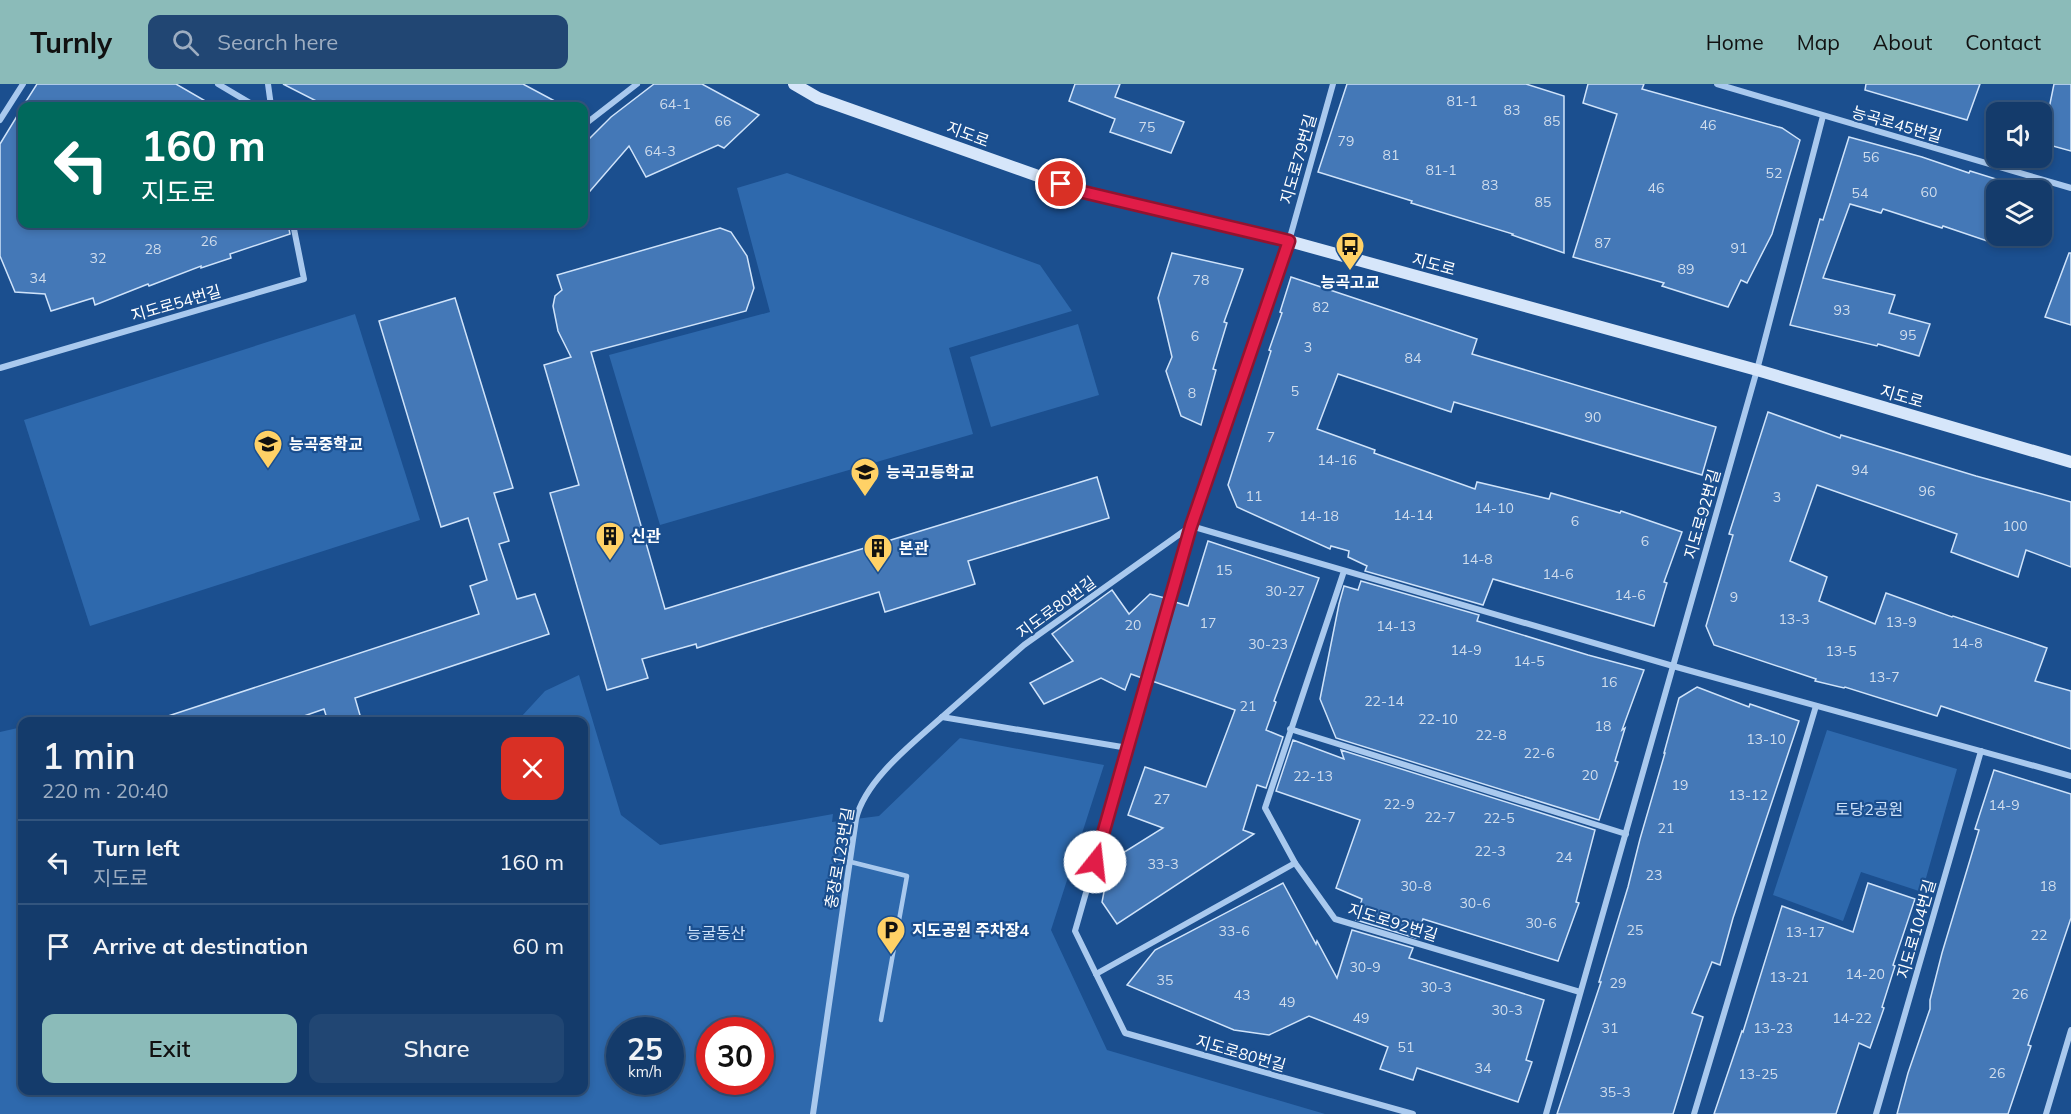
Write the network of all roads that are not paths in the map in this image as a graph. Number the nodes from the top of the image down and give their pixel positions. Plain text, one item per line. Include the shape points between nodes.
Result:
1 (23, 84) edge
2 (218, 84) edge
3 (268, 84) edge
4 (637, 84) edge
5 (794, 84) edge
6 (1334, 84) edge
7 (1717, 84) edge
8 (248, 102) edge
9 (270, 102) edge
10 (1823, 116) junction
11 (0, 120) edge
12 (588, 122) edge
13 (2071, 188) edge
14 (294, 228) edge
15 (1289, 241) junction
16 (1, 366) edge
17 (1757, 370) junction
18 (2071, 462) edge
19 (1191, 526) junction
20 (1344, 571) junction
21 (1673, 666) junction
22 (1816, 706) junction
23 (942, 717) junction
24 (1290, 729) junction
25 (1128, 748) junction
26 (1981, 751) junction
27 (2071, 776) edge
28 (1626, 834) junction
29 (851, 862) junction
30 (1294, 863) junction
31 (1096, 974) junction
32 (1580, 992) junction
33 (881, 1020) dead end
34 (2071, 1030) edge
35 (2069, 1047) edge
36 (813, 1114) edge
37 (1413, 1114) edge
38 (1546, 1114) edge
39 (1694, 1114) edge
40 (1876, 1114) edge
41 (2046, 1114) edge

1 - 11 street
2 - 8 street
3 - 9 street
4 - 12 street
5 - 15 main road, 지도로 via 818,98 1083,192
6 - 15 street, 지도로79번길
7 - 10 street, 능곡로45번길
10 - 13 street, 능곡로45번길
10 - 17 street, 지도로92번길
14 - 16 street, 지도로54번길 via 304,279
15 - 17 main road, 지도로
15 - 19 street, 지도로80번길
17 - 18 main road, 지도로
17 - 21 street, 지도로92번길
19 - 20 street
19 - 23 street, 지도로80번길 via 1024,645
19 - 25 street, 지도로80번길
20 - 21 street
20 - 24 street, 지도로92번길
21 - 22 street
21 - 28 street, 지도로92번길
22 - 26 street
22 - 39 street
23 - 25 street
23 - 29 street, 충장로123번길 via 894,759 859,806
24 - 28 street
24 - 30 street, 지도로92번길 via 1265,807
25 - 31 street, 지도로80번길 via 1075,931
26 - 27 street
26 - 40 street, 지도로104번길
28 - 32 street, 지도로92번길
29 - 33 lane via 907,876
29 - 36 street, 충장로123번길
30 - 31 street
30 - 32 street, 지도로92번길 via 1335,919
31 - 37 street, 지도로80번길 via 1125,1033
32 - 38 street, 지도로92번길
34 - 35 street
35 - 41 street

